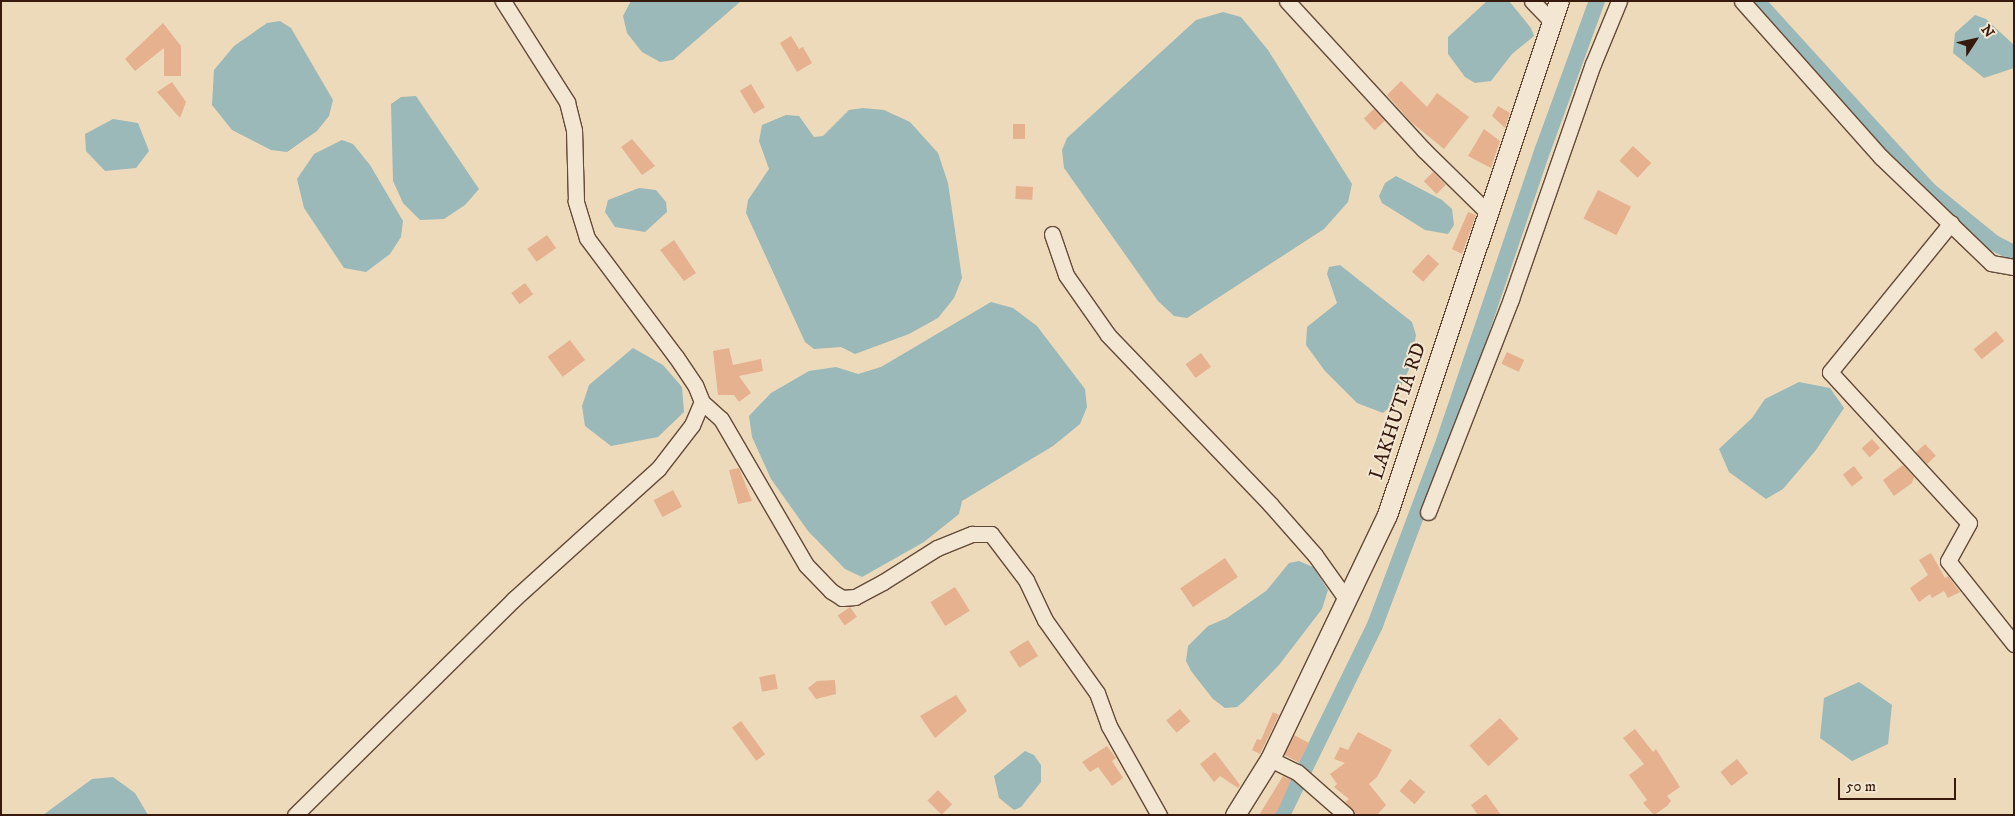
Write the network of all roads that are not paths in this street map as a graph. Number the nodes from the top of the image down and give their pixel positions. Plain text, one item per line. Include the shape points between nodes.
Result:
1 (503, 1) edge
2 (1286, 1) edge
3 (1532, 1) edge
4 (1559, 1) edge
5 (1619, 1) edge
6 (1742, 1) edge
7 (1552, 22) junction
8 (1487, 212) junction
9 (1950, 223) junction
10 (1052, 234) dead end
11 (2014, 267) edge
12 (702, 402) junction
13 (1428, 512) dead end
14 (1347, 600) junction
15 (2014, 644) edge
16 (1270, 758) junction
17 (295, 815) edge
18 (1159, 815) edge
19 (1235, 815) edge
20 (1346, 815) edge

1 - 12 street via 566,102 574,130 576,201 587,238 680,364
2 - 8 street via 1424,150
3 - 7 street
4 - 7 street, LAKHUTIA RD
5 - 13 street
6 - 9 street via 1881,157
7 - 8 street, LAKHUTIA RD
8 - 14 street, LAKHUTIA RD via 1388,515
9 - 11 street via 1991,263
9 - 15 street via 1830,372 1970,523 1948,561
10 - 14 street via 1066,275 1108,335 1270,504 1315,555
12 - 17 street via 692,425 658,469 514,599
12 - 18 street via 721,419 806,565 842,598 855,597 876,586 937,548 972,534 991,534 1026,580 1045,620 1097,693 1109,726
14 - 16 street, LAKHUTIA RD
16 - 19 street, LAKHUTIA RD
16 - 20 street via 1297,772

